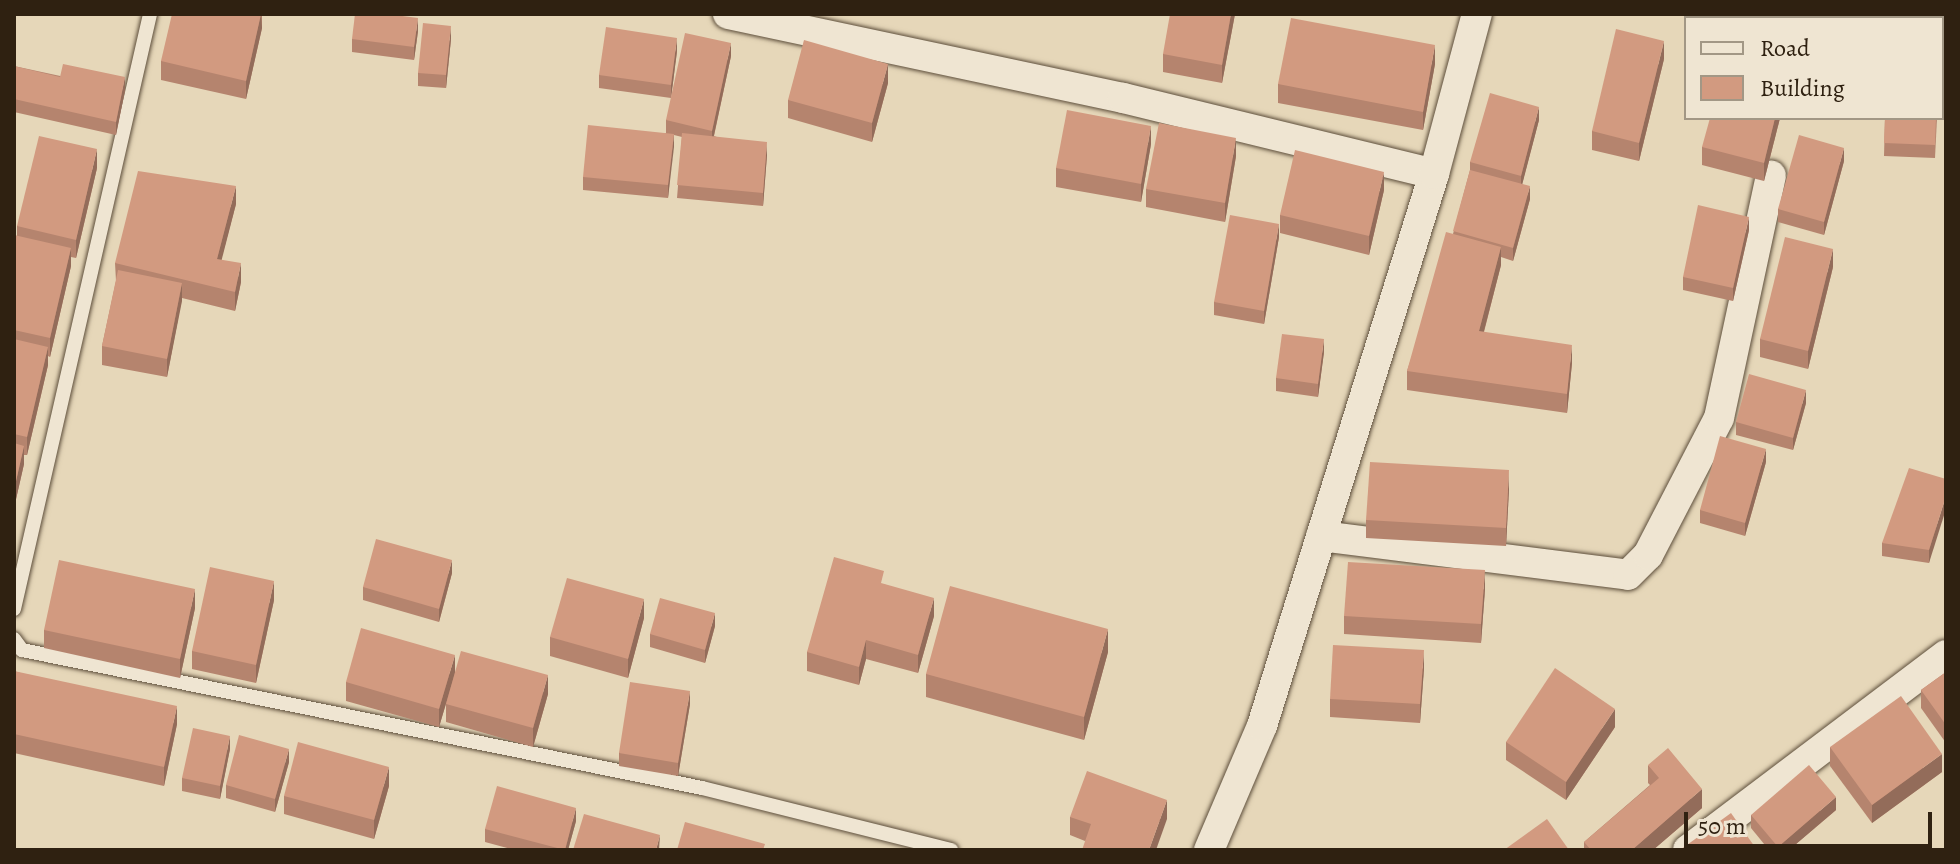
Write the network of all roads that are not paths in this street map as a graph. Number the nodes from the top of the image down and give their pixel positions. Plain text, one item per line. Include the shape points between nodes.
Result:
1 (150, 14) edge
2 (728, 14) edge
3 (1477, 14) edge
4 (786, 20) edge
5 (1434, 174) junction
6 (1771, 176) dead end
7 (1321, 536) junction
8 (14, 609) edge
9 (14, 639) edge
10 (1946, 655) edge
11 (951, 850) edge
12 (1209, 850) edge
13 (1688, 850) edge

1 - 8 lane
2 - 4 street
3 - 5 street
4 - 5 street
5 - 7 street
6 - 7 street via 1719,418 1648,555 1628,575
7 - 12 street via 1262,726
9 - 11 lane via 22,650 702,788
10 - 13 street

